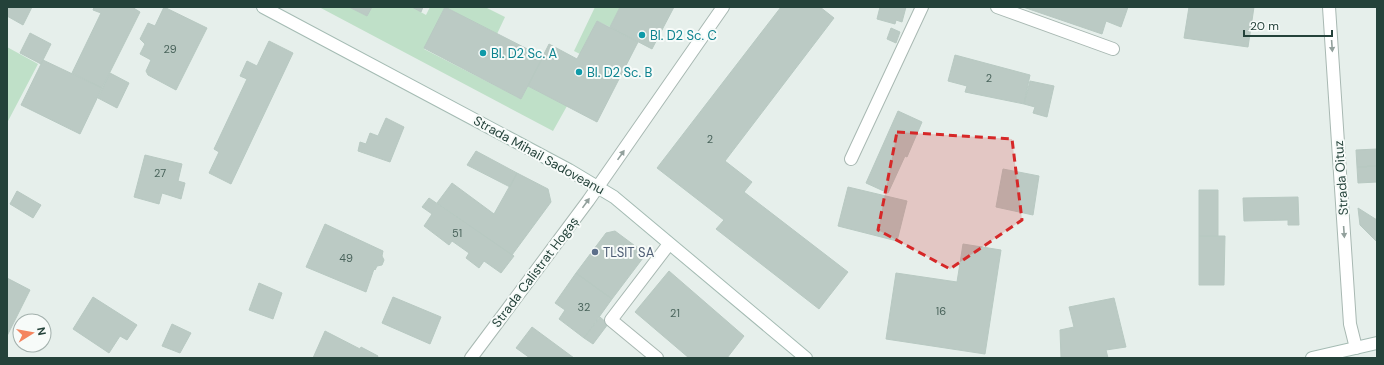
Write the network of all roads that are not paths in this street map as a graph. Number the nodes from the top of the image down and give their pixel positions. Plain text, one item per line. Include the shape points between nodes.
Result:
1 (263, 7) edge
2 (723, 7) edge
3 (922, 7) edge
4 (997, 7) edge
5 (1329, 7) edge
6 (1113, 49) dead end
7 (851, 159) dead end
8 (598, 186) junction
9 (669, 244) junction
10 (1377, 343) edge
11 (1356, 348) junction
12 (1318, 357) edge
13 (471, 358) edge
14 (657, 358) edge
15 (806, 358) edge

1 - 8 street, Strada Mihail Sadoveanu
8 -> 2 street, Strada Calistrat Hogaș
3 - 7 street
4 - 6 street
5 -> 11 street, Strada Oituz via 1350,324
8 - 9 street, Strada Mihail Sadoveanu
13 -> 8 street, Strada Calistrat Hogaș
9 - 14 street via 612,320
9 - 15 street, Strada Mihail Sadoveanu
10 - 11 street
11 - 12 street

